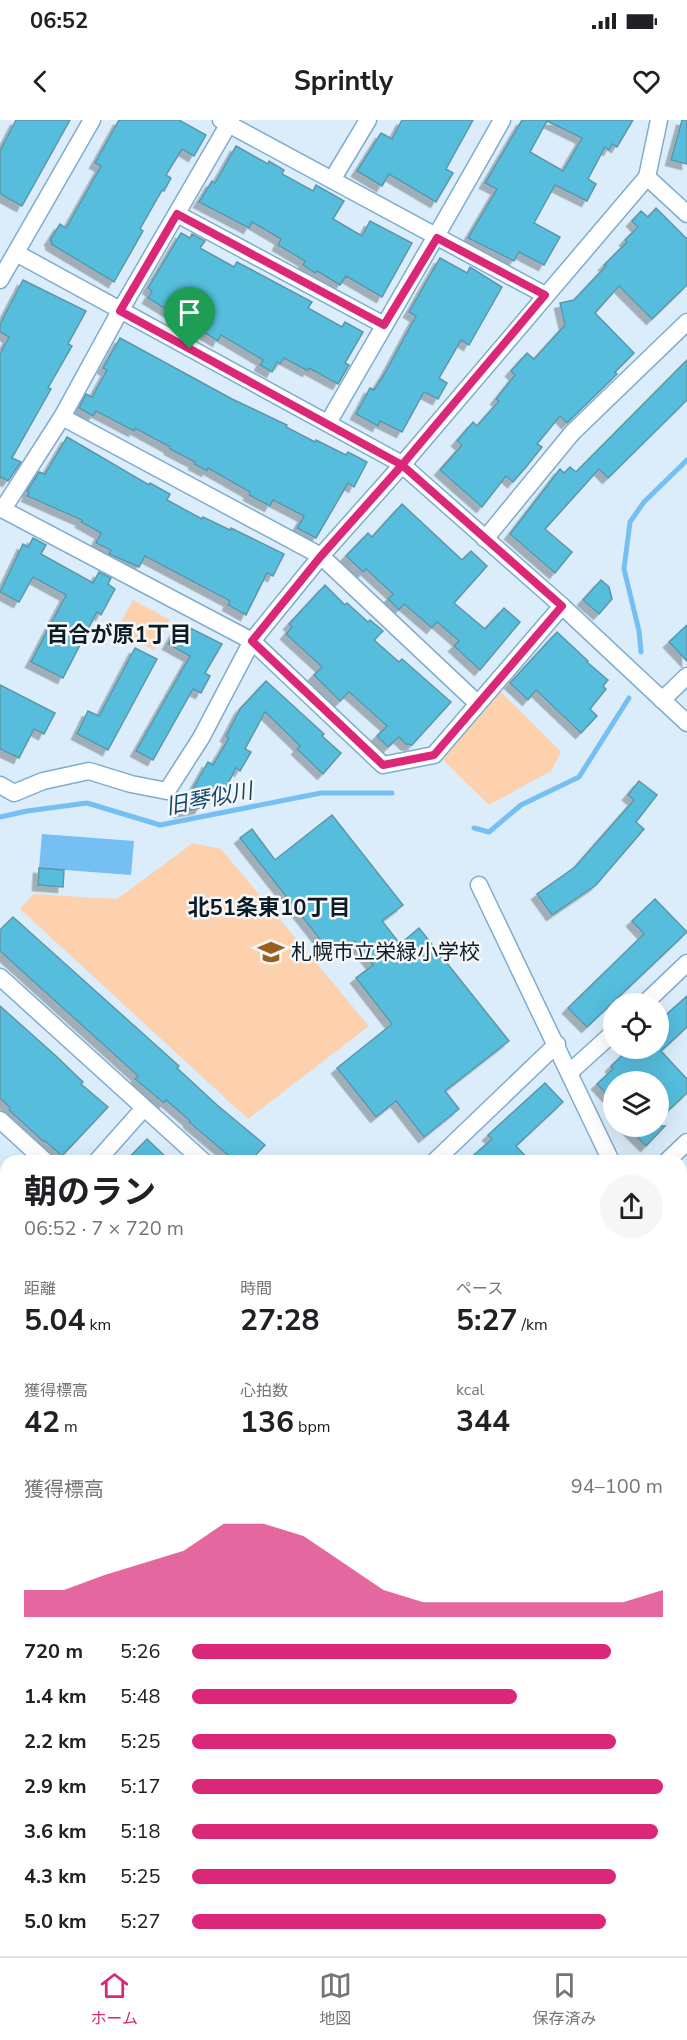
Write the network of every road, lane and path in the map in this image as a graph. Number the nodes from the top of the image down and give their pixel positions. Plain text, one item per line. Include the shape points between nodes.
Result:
1 (92, 120) edge
2 (368, 120) edge
3 (502, 120) edge
4 (659, 120) edge
5 (227, 121) edge
6 (646, 177) junction
7 (332, 180) junction
8 (177, 214) junction
9 (687, 214) edge
10 (437, 238) junction
11 (16, 253) junction
12 (0, 280) edge
13 (545, 295) junction
14 (120, 311) junction
15 (687, 322) edge
16 (384, 325) junction
17 (62, 417) junction
18 (328, 423) junction
19 (402, 465) junction
20 (1, 508) edge
21 (485, 538) junction
22 (321, 556) junction
23 (562, 606) junction
24 (252, 641) junction
25 (687, 676) edge
26 (662, 700) junction
27 (477, 703) junction
28 (687, 723) edge
29 (0, 785) edge
30 (479, 885) dead end
31 (687, 963) edge
32 (0, 977) edge
33 (656, 993) edge
34 (603, 1042) edge
35 (556, 1044) junction
36 (570, 1072) junction
37 (144, 1108) junction
38 (0, 1120) edge
39 (687, 1142) edge
40 (38, 1155) edge
41 (102, 1155) edge
42 (196, 1155) edge
43 (441, 1155) edge
44 (608, 1155) edge
45 (673, 1155) edge

1 - 11 street
2 - 7 street
3 - 10 street
4 - 6 street
5 - 7 street
5 - 8 street
6 - 9 street
6 - 13 street
7 - 10 street
8 - 14 street
8 - 16 street
10 - 13 street
10 - 16 street
11 - 12 street
11 - 14 street
13 - 19 street
14 - 17 street
14 - 18 street
15 - 21 street via 573,433
16 - 18 street
17 - 20 street
17 - 22 street
18 - 19 street
19 - 21 street
19 - 22 street
20 - 24 street
21 - 23 street
22 - 24 street
22 - 27 street
23 - 26 street
23 - 27 street
24 - 27 street via 383,765 434,755
24 - 29 street via 201,738 166,791 89,771 43,781 14,793
25 - 26 street
26 - 28 street
30 - 35 street
31 - 33 street
32 - 37 street
34 - 36 street
35 - 36 street
35 - 43 street
36 - 44 street
37 - 41 street
37 - 42 street
38 - 40 street
39 - 45 street

